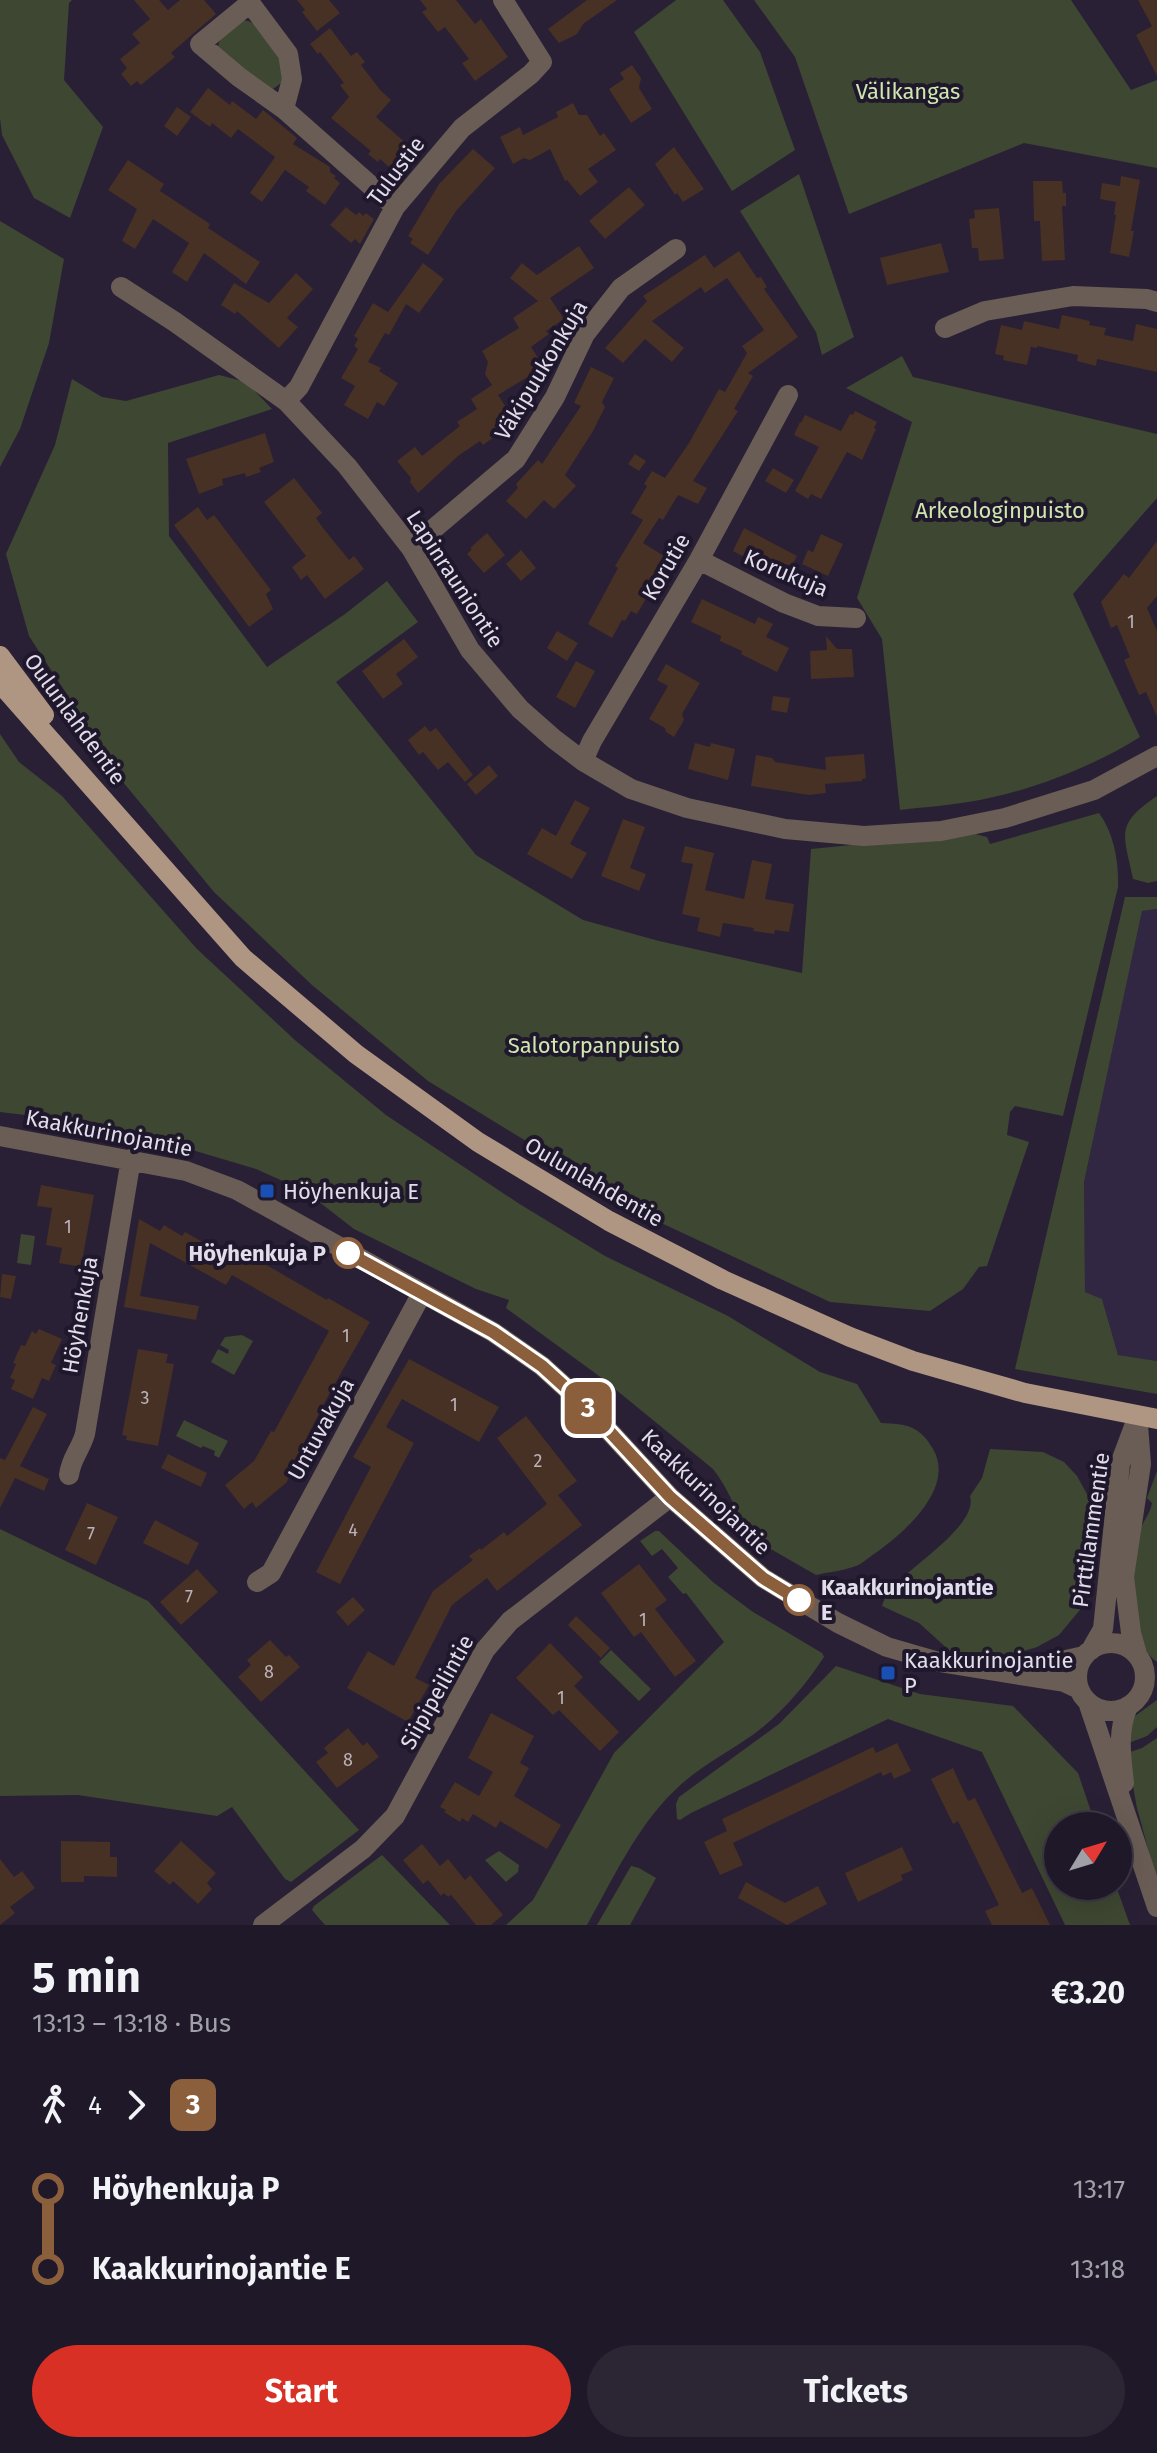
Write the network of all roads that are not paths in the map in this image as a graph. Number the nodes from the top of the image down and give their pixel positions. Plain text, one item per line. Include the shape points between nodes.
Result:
1 (503, 0) edge
2 (284, 109) junction
3 (395, 207) junction
4 (676, 249) dead end
5 (121, 287) dead end
6 (1157, 302) edge
7 (945, 328) dead end
8 (788, 395) dead end
9 (286, 401) junction
10 (411, 548) junction
11 (699, 560) junction
12 (856, 618) dead end
13 (0, 656) edge
14 (0, 683) edge
15 (1157, 756) edge
16 (583, 761) junction
17 (110, 810) junction
18 (0, 1136) edge
19 (131, 1159) junction
20 (422, 1293) junction
21 (1147, 1417) edge
22 (69, 1475) dead end
23 (670, 1497) junction
24 (257, 1582) dead end
25 (1087, 1653) junction
26 (1146, 1663) edge
27 (1012, 1672) junction
28 (1157, 1692) edge
29 (1084, 1696) junction
30 (1132, 1703) junction
31 (1127, 1812) edge
32 (1128, 1812) edge
33 (1132, 1828) edge
34 (1157, 1907) edge
35 (263, 1925) edge

1 - 3 street, Tulustie via 542,62 462,128
2 - 2 street via 200,44 250,3 288,54 292,79
2 - 3 street
3 - 9 street, Tulustie via 299,387
4 - 10 street, Väkipuukonkuja via 621,288 585,334 555,397 516,459
5 - 9 street, Lapinrauniontie
6 - 7 street via 1073,296 985,311
8 - 11 street, Korutie
9 - 10 street, Lapinrauniontie via 347,466
10 - 16 street, Lapinrauniontie via 470,650 520,709
11 - 12 street, Korukuja via 818,616
11 - 16 street, Korutie
13 - 17 main road, Oulunlahdentie
14 - 17 main road, Oulunlahdentie
15 - 16 street, Lapinrauniontie via 1094,790 1005,818 941,831 864,836 785,829 687,808 631,789
17 - 21 main road, Oulunlahdentie via 243,958 356,1054 478,1142 609,1221 723,1280 900,1356 1025,1393
18 - 19 street, Kaakkurinojantie
19 - 20 street, Kaakkurinojantie via 237,1190
19 - 22 street, Höyhenkuja via 85,1434
20 - 23 street, Kaakkurinojantie via 542,1366
20 - 24 street, Untuvakuja via 271,1573
21 - 25 street, Pirttilammentie via 1120,1464 1103,1629
21 - 26 street, Pirttilammentie via 1124,1577 1131,1633
23 - 27 street, Kaakkurinojantie via 763,1578 845,1627 887,1647 939,1662
23 - 35 street, Siipipeilintie via 510,1621 485,1650 395,1816 363,1849
25 - 26 street via 1114,1642
25 - 27 street, Kaakkurinojantie
25 - 29 street via 1077,1671
26 - 30 street via 1143,1689
27 - 29 street, Kaakkurinojantie via 1064,1682
28 - 30 street
29 - 30 street via 1106,1711
29 - 31 street
30 - 32 street via 1121,1723
33 - 34 street

